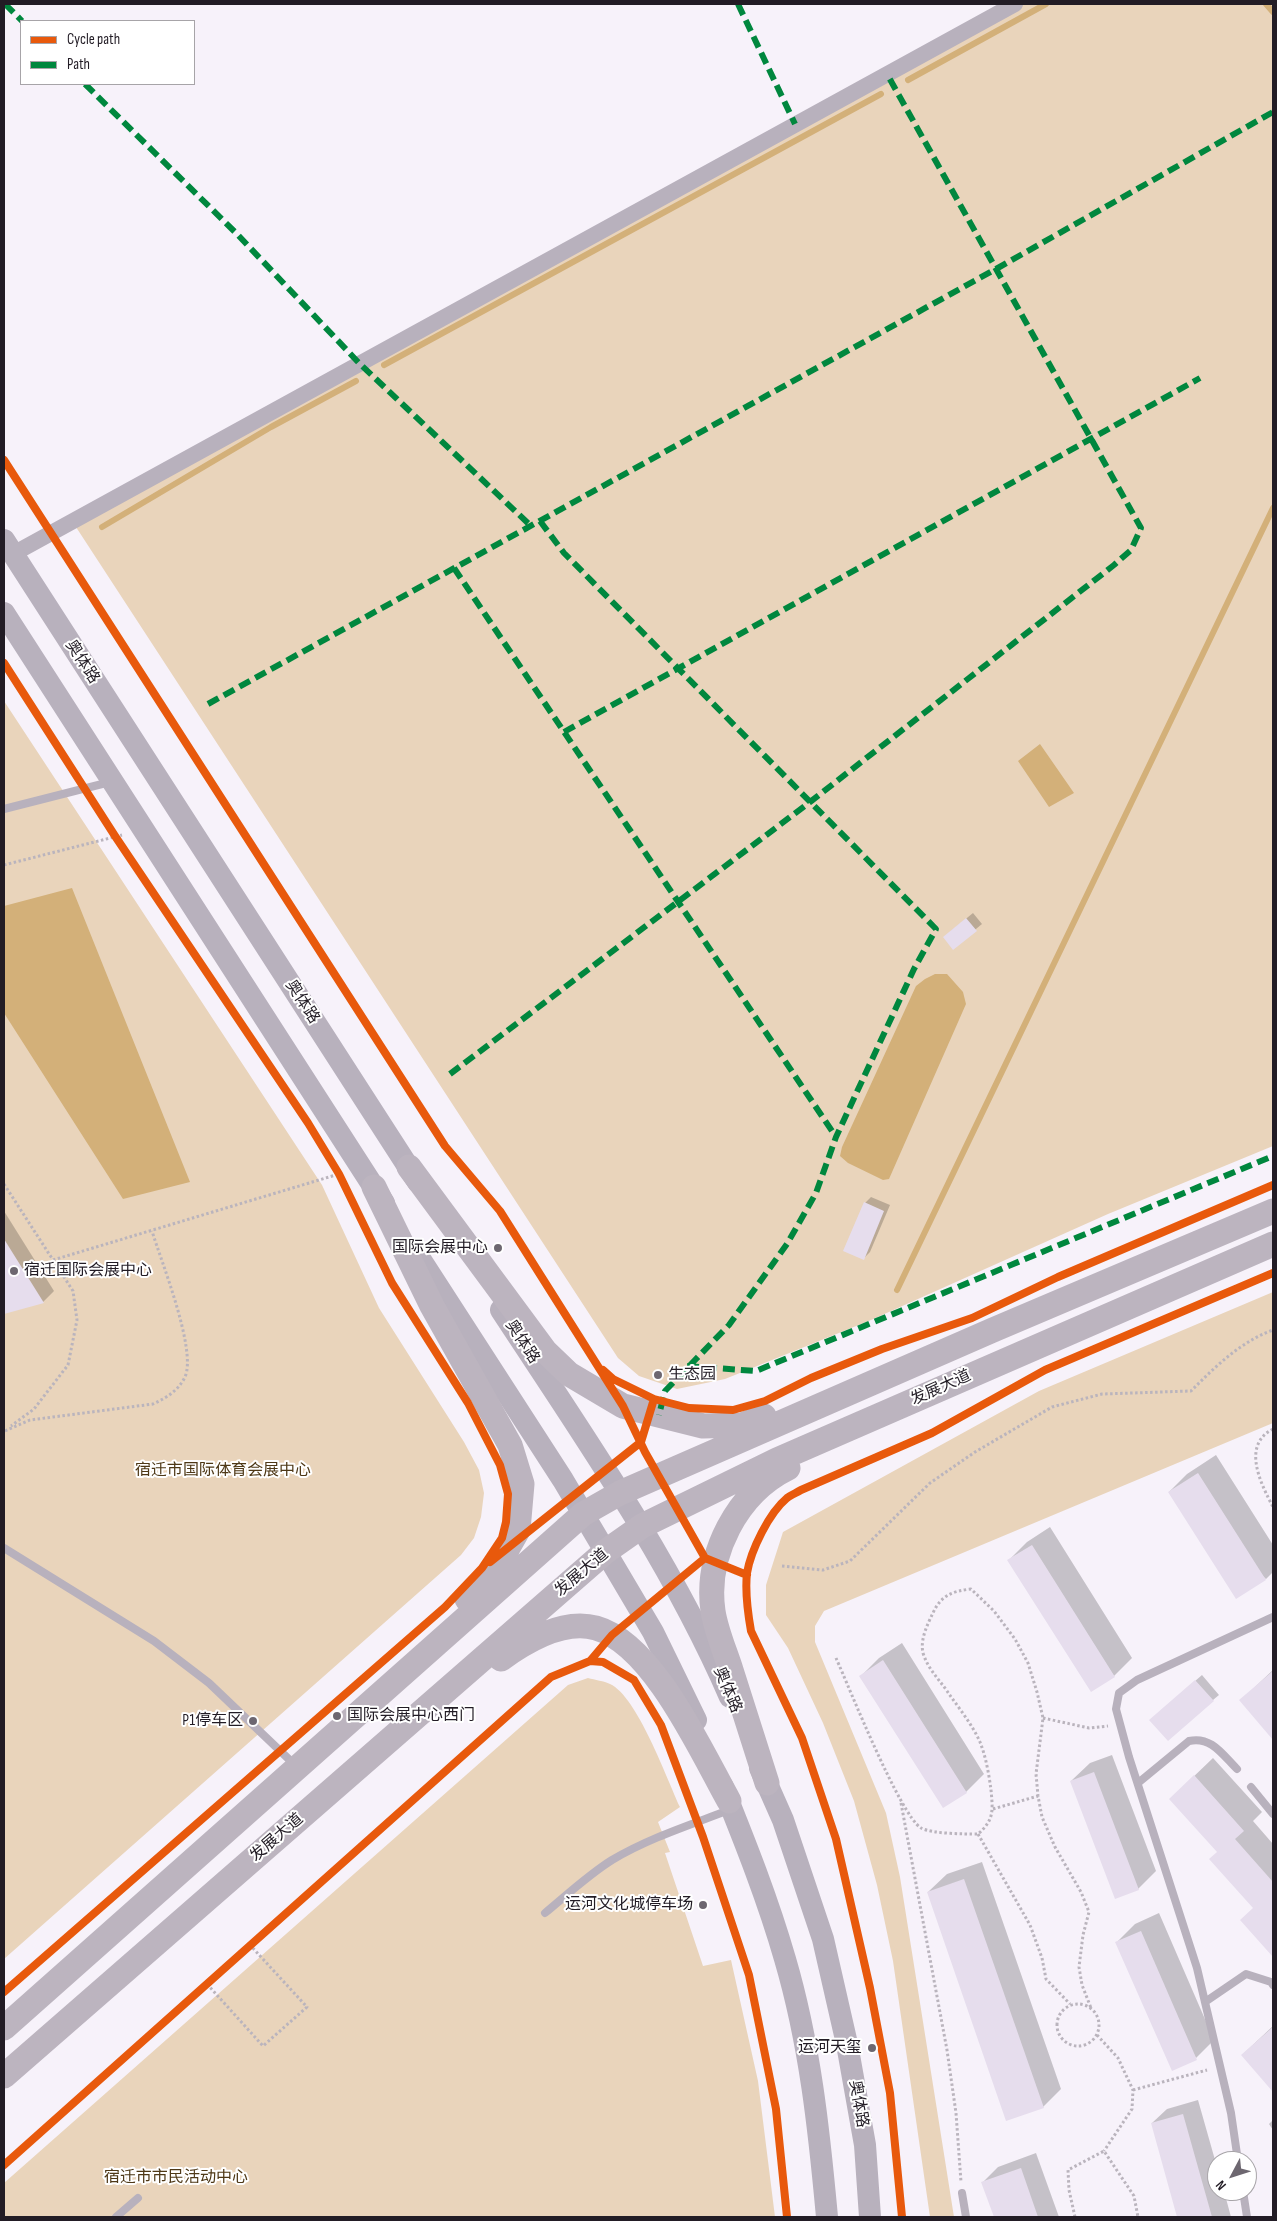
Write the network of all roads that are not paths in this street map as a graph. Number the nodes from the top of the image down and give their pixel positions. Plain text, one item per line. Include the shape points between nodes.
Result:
1 (1015, 4) edge
2 (8, 547) edge
3 (4, 613) edge
4 (112, 782) junction
5 (4, 809) edge
6 (409, 1167) junction
7 (374, 1187) junction
8 (1273, 1211) edge
9 (1273, 1244) edge
10 (993, 1330) junction
11 (1004, 1361) junction
12 (620, 1493) junction
13 (583, 1514) junction
14 (642, 1526) junction
15 (4, 1548) edge
16 (605, 1552) junction
17 (1272, 1619) edge
18 (374, 1699) junction
19 (397, 1733) junction
20 (297, 1768) junction
21 (1237, 1769) dead end
22 (767, 1783) junction
23 (1138, 1783) junction
24 (1251, 1787) dead end
25 (730, 1805) junction
26 (1273, 1814) edge
27 (545, 1913) dead end
28 (1273, 1985) edge
29 (1205, 2002) junction
30 (4, 2028) edge
31 (4, 2076) edge
32 (1237, 2151) edge
33 (962, 2193) road end
34 (138, 2198) dead end
35 (1245, 2201) edge
36 (116, 2217) edge
37 (827, 2217) edge
38 (870, 2217) edge
39 (966, 2217) edge
40 (1247, 2217) edge

1 - 2 street
2 - 6 main road, 奥体路
3 - 4 main road
4 - 5 lane
4 - 7 main road
6 - 10 main road via 545,1351 569,1374 623,1406 702,1426 742,1425 858,1378
6 - 12 main road, 奥体路
7 - 13 main road
7 - 18 main road via 432,1306 510,1445 522,1484 518,1530 501,1560
8 - 10 main road, 发展大道
9 - 11 main road, 发展大道
10 - 12 main road, 发展大道
11 - 14 main road, 发展大道 via 778,1460
11 - 22 main road via 775,1474 746,1500 727,1529 712,1570 713,1612
12 - 13 main road, 发展大道
12 - 14 main road, 奥体路
13 - 16 main road
13 - 18 main road, 发展大道
14 - 16 main road, 发展大道
14 - 22 main road, 奥体路 via 711,1655
15 - 20 lane via 167,1650 234,1705
16 - 19 main road, 发展大道
16 - 25 main road via 653,1632 700,1728
17 - 23 lane via 1137,1680 1119,1693 1116,1709
18 - 20 main road, 发展大道
19 - 25 main road via 518,1646 549,1631 595,1628 612,1635 636,1652 661,1682
19 - 31 main road, 发展大道
20 - 30 main road, 发展大道
21 - 23 lane via 1209,1742 1200,1738 1189,1741
22 - 38 main road, 奥体路 via 783,1820 823,1939 847,2044 865,2145
23 - 29 lane
24 - 26 lane
25 - 27 lane via 622,1854
25 - 37 main road via 786,1960 818,2116
28 - 29 lane via 1246,1974
29 - 32 lane via 1231,2112
33 - 39 lane
34 - 36 lane
35 - 40 lane

